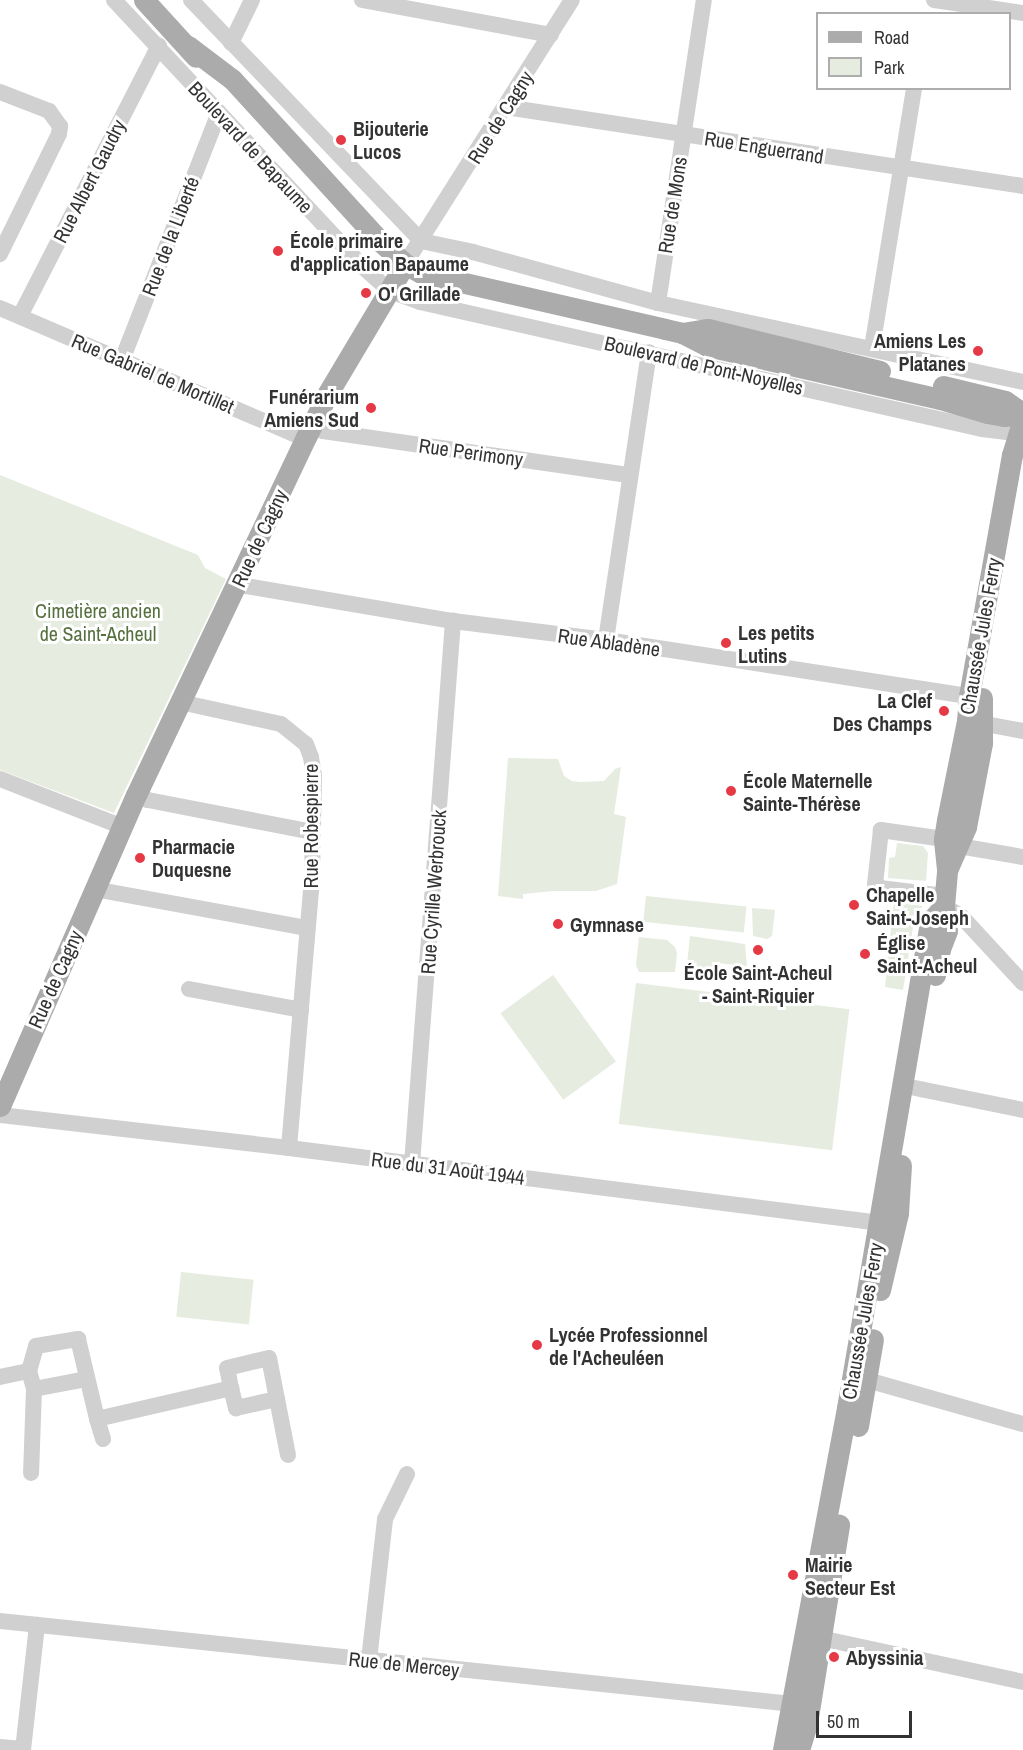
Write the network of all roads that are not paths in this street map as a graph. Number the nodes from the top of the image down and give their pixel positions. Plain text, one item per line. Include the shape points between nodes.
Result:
1 (114, 0) edge
2 (144, 0) edge
3 (191, 0) edge
4 (252, 0) edge
5 (362, 0) edge
6 (572, 0) edge
7 (704, 0) edge
8 (934, 0) edge
9 (1023, 13) edge
10 (551, 35) junction
11 (231, 43) junction
12 (159, 46) junction
13 (914, 90) edge
14 (0, 92) edge
15 (506, 107) junction
16 (219, 111) junction
17 (683, 134) junction
18 (901, 168) junction
19 (1023, 186) edge
20 (422, 241) junction
21 (0, 254) edge
22 (405, 264) junction
23 (390, 291) junction
24 (657, 303) junction
25 (0, 308) edge
26 (20, 316) junction
27 (872, 348) junction
28 (649, 352) junction
29 (122, 360) junction
30 (1023, 382) edge
31 (1022, 425) edge
32 (309, 431) junction
33 (630, 475) junction
34 (1023, 478) edge
35 (238, 582) junction
36 (453, 621) junction
37 (606, 640) junction
38 (975, 697) junction
39 (180, 702) junction
40 (973, 722) junction
41 (1023, 731) edge
42 (0, 778) edge
43 (136, 795) junction
44 (123, 827) junction
45 (312, 832) junction
46 (952, 842) junction
47 (1023, 857) edge
48 (94, 889) junction
49 (944, 901) junction
50 (307, 928) junction
51 (1023, 983) edge
52 (189, 989) dead end
53 (301, 1010) junction
54 (915, 1088) junction
55 (0, 1106) edge
56 (1023, 1110) edge
57 (0, 1115) edge
58 (290, 1148) junction
59 (412, 1164) junction
60 (887, 1224) junction
61 (29, 1371) junction
62 (0, 1377) edge
63 (87, 1379) junction
64 (867, 1380) junction
65 (231, 1388) junction
66 (34, 1389) junction
67 (278, 1399) junction
68 (97, 1419) junction
69 (1023, 1424) edge
70 (103, 1439) dead end
71 (288, 1455) dead end
72 (31, 1473) dead end
73 (406, 1474) dead end
74 (0, 1621) edge
75 (37, 1625) junction
76 (820, 1638) junction
77 (369, 1660) junction
78 (1023, 1682) edge
79 (799, 1705) junction
80 (0, 1747) edge
81 (23, 1750) edge
82 (783, 1750) edge
83 (799, 1750) edge

1 - 12 street, Boulevard de Bapaume
2 - 22 main road, Boulevard de Bapaume via 188,46 232,79
3 - 11 street
4 - 11 street
5 - 10 street
6 - 10 street, Rue de Cagny
7 - 17 street, Rue de Mons
8 - 9 street
10 - 15 street, Rue de Cagny
11 - 20 street
12 - 16 street, Boulevard de Bapaume
12 - 26 street, Rue Albert Gaudry
13 - 18 street
14 - 21 street via 49,111 60,126
15 - 17 street, Rue Enguerrand
15 - 20 street, Rue de Cagny
16 - 23 street, Boulevard de Bapaume via 362,266
16 - 29 street, Rue de la Liberté
17 - 18 street, Rue Enguerrand
17 - 24 street, Rue de Mons
18 - 19 street, Rue Enguerrand
18 - 27 street
20 - 22 street, Rue de Cagny
20 - 24 street
22 - 23 main road, Rue de Cagny
22 - 31 main road, Boulevard de Pont-Noyelles via 448,280 682,333 708,329 992,396 1005,400
23 - 28 street, Boulevard de Pont-Noyelles via 420,302
23 - 32 main road, Rue de Cagny
24 - 27 street
25 - 26 street, Rue Gabriel de Mortillet
26 - 29 street, Rue Gabriel de Mortillet
27 - 30 street
28 - 31 street, Boulevard de Pont-Noyelles via 1003,434
28 - 33 street
29 - 32 street, Rue Gabriel de Mortillet via 294,434
31 - 38 main road, Chaussée Jules Ferry via 1012,455
32 - 33 street, Rue Perimony
32 - 35 main road, Rue de Cagny
33 - 37 street
34 - 38 main road, Chaussée Jules Ferry
35 - 36 street, Rue Abladène
35 - 39 main road, Rue de Cagny
36 - 37 street, Rue Abladène
36 - 59 street, Rue Cyrille Werbrouck
37 - 38 street, Rue Abladène
38 - 40 main road, Chaussée Jules Ferry
39 - 43 main road, Rue de Cagny
39 - 45 street, Rue Robespierre via 281,724 298,735 311,757
40 - 41 street
40 - 46 main road, Chaussée Jules Ferry
42 - 44 street
43 - 44 main road, Rue de Cagny
43 - 45 street
44 - 48 main road, Rue de Cagny
45 - 50 street, Rue Robespierre
46 - 47 street
46 - 49 main road, Chaussée Jules Ferry
46 - 49 street via 874,829 875,884
48 - 50 street
48 - 55 main road, Rue de Cagny
49 - 51 street
49 - 54 main road via 947,931 940,949
49 - 60 main road, Chaussée Jules Ferry via 930,922
50 - 53 street, Rue Robespierre
52 - 53 street
53 - 58 street, Rue Robespierre
54 - 56 street
54 - 60 main road via 899,1181
57 - 58 street, Rue du 31 Août 1944
58 - 59 street, Rue du 31 Août 1944
59 - 60 street, Rue du 31 Août 1944
60 - 64 main road, Chaussée Jules Ferry via 889,1258 883,1269
60 - 79 main road, Chaussée Jules Ferry via 824,1532
61 - 62 street
61 - 63 street via 36,1346 78,1339
61 - 66 street
63 - 66 street
63 - 68 street
64 - 69 street
64 - 76 main road, Chaussée Jules Ferry
65 - 67 street via 236,1408
65 - 67 street via 227,1368 269,1358
65 - 68 street
66 - 72 street
67 - 71 street
68 - 70 street
73 - 77 street via 385,1519
74 - 75 street, Rue de Mercey
75 - 77 street, Rue de Mercey
75 - 81 street
76 - 78 street
76 - 79 main road, Chaussée Jules Ferry
77 - 79 street, Rue de Mercey
79 - 82 main road, Chaussée Jules Ferry
79 - 83 main road, Chaussée Jules Ferry
80 - 81 street

